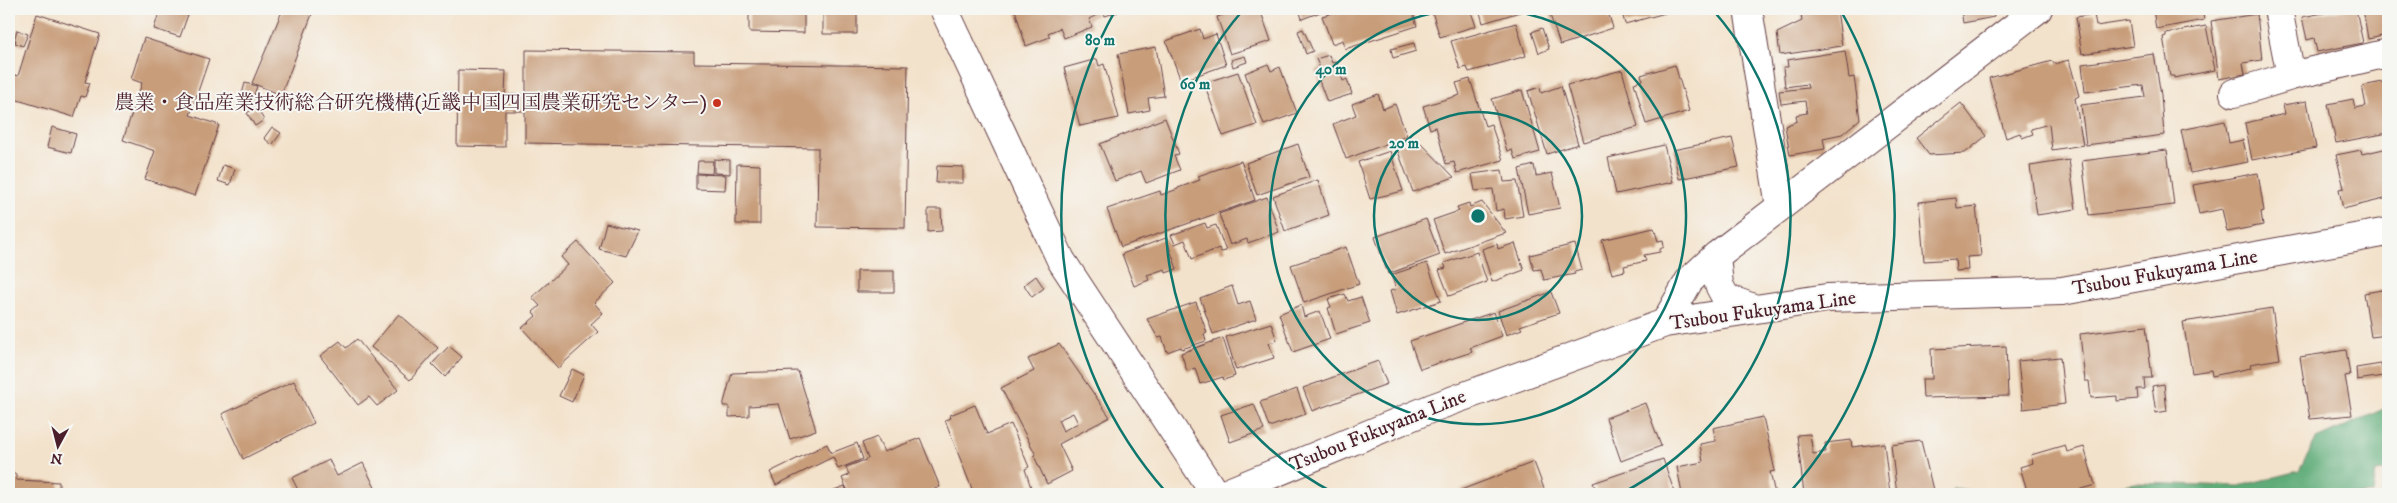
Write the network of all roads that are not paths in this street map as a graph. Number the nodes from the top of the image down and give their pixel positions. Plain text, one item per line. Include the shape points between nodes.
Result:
1 (944, 9) edge
2 (1748, 9) edge
3 (2038, 9) edge
4 (2278, 9) edge
5 (2388, 53) edge
6 (2291, 76) junction
7 (2234, 93) dead end
8 (1780, 206) junction
9 (2388, 232) edge
10 (1716, 256) junction
11 (1754, 308) junction
12 (1665, 323) junction
13 (1216, 494) edge
14 (1224, 494) edge

1 - 13 street via 1061,260
2 - 8 street
3 - 8 street
4 - 6 street
5 - 6 street
6 - 7 street
8 - 10 street
9 - 11 street, Tsubou Fukuyama Line via 2062,291 1828,298
10 - 11 street via 1719,285 1726,298
10 - 12 street via 1689,281
11 - 12 street, Tsubou Fukuyama Line
12 - 14 street, Tsubou Fukuyama Line via 1432,408

